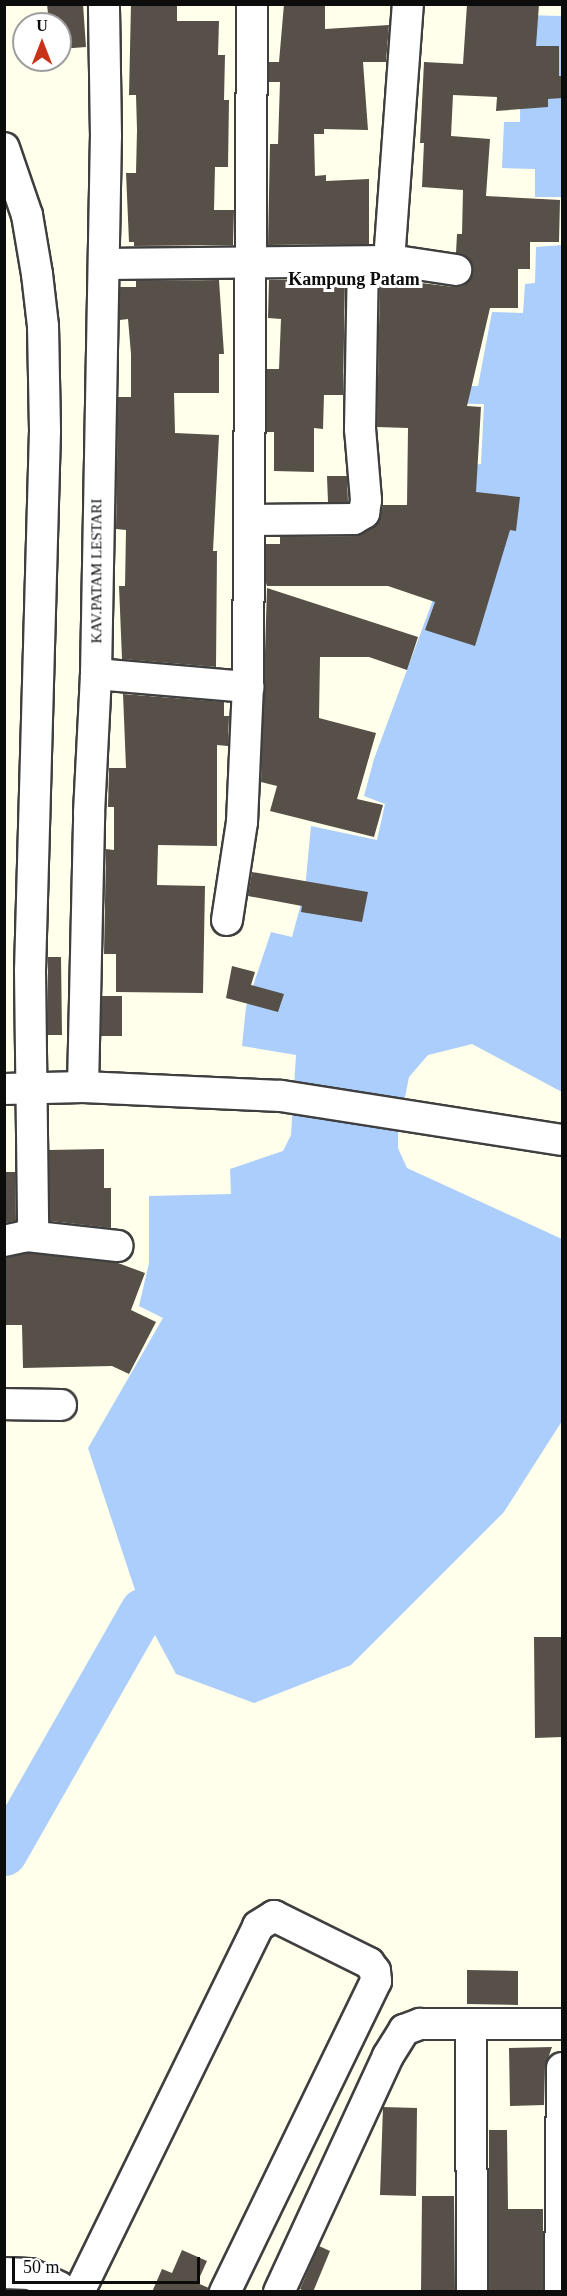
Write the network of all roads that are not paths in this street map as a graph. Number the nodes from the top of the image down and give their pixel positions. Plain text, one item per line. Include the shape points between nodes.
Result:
1 (104, 4) edge
2 (252, 4) edge
3 (408, 4) edge
4 (4, 148) edge
5 (250, 260) junction
6 (377, 261) junction
7 (104, 264) junction
8 (456, 270) dead end
9 (249, 520) junction
10 (96, 675) junction
11 (248, 687) junction
12 (227, 920) dead end
13 (84, 1087) junction
14 (19, 1089) edge
15 (562, 1140) edge
16 (16, 1239) edge
17 (117, 1246) dead end
18 (4, 1404) edge
19 (61, 1405) dead end
20 (471, 2024) junction
21 (562, 2024) edge
22 (562, 2068) edge
23 (4, 2273) edge
24 (67, 2290) edge
25 (225, 2292) edge
26 (279, 2292) edge
27 (472, 2292) edge
28 (560, 2292) edge

1 - 7 street, KAV.PATAM LESTARI
2 - 5 street
3 - 6 street
4 - 14 street via 27,215 43,326 45,431 30,970
5 - 6 street
5 - 7 street
5 - 9 street
6 - 8 street
6 - 9 street via 360,429 366,500 363,513 354,519
7 - 10 street, KAV.PATAM LESTARI
9 - 11 street
10 - 11 street
10 - 13 street, KAV.PATAM LESTARI via 88,813
11 - 12 street via 242,822
13 - 14 street
13 - 15 street via 281,1096
14 - 16 street via 33,1226
16 - 17 street
18 - 19 street
20 - 21 street
20 - 26 street via 420,2024 399,2036
20 - 27 street
22 - 28 street
23 - 24 street via 30,2274
24 - 25 street via 258,1926 274,1916 369,1963 376,1981

